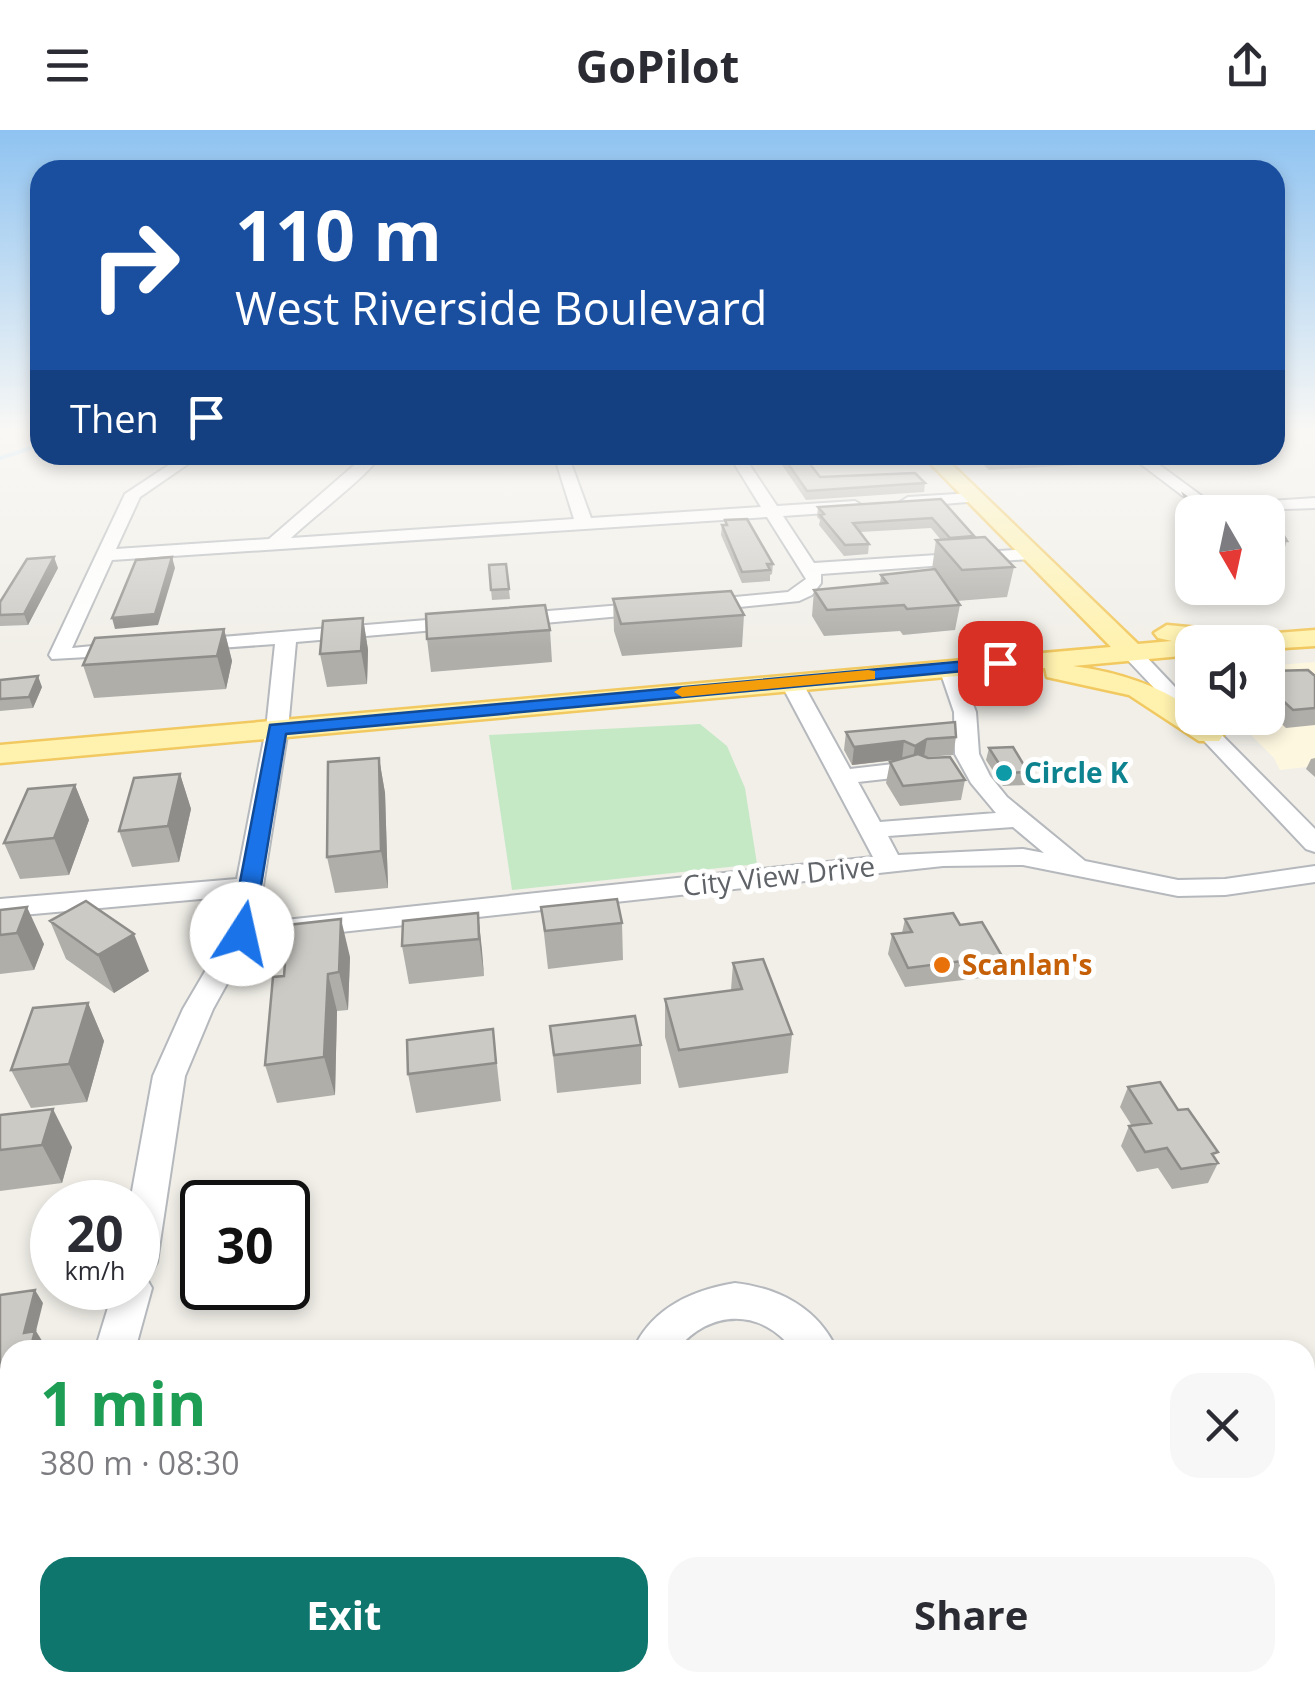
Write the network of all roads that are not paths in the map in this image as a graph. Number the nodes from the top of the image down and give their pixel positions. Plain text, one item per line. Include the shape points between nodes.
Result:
1 (130, 503) edge
2 (318, 503) edge
3 (577, 503) edge
4 (768, 503) edge
5 (908, 503) edge
6 (978, 503) edge
7 (1315, 503) edge
8 (893, 504) edge
9 (874, 505) edge
10 (1285, 505) edge
11 (774, 512) junction
12 (584, 523) junction
13 (274, 544) junction
14 (1030, 554) junction
15 (104, 556) junction
16 (904, 563) junction
17 (836, 567) junction
18 (810, 578) junction
19 (917, 582) edge
20 (852, 586) edge
21 (1075, 598) junction
22 (1175, 633) edge
23 (286, 637) junction
24 (1315, 638) edge
25 (1285, 640) edge
26 (1175, 648) edge
27 (1130, 652) junction
28 (1000, 663) junction
29 (948, 668) junction
30 (791, 682) junction
31 (1175, 697) edge
32 (1175, 707) edge
33 (277, 729) junction
34 (1212, 735) edge
35 (856, 736) edge
36 (822, 739) junction
37 (0, 754) edge
38 (972, 764) junction
39 (944, 766) edge
40 (886, 770) edge
41 (842, 777) junction
42 (1018, 819) junction
43 (872, 830) junction
44 (1315, 844) edge
45 (890, 864) junction
46 (1074, 866) junction
47 (1315, 874) edge
48 (250, 886) junction
49 (0, 908) edge
50 (242, 934) junction
51 (152, 1180) edge
52 (127, 1310) edge
53 (118, 1340) edge
54 (659, 1340) edge
55 (809, 1340) edge

1 - 15 street
2 - 13 street
3 - 12 street
4 - 11 street
5 - 8 street
6 - 14 main road
7 - 10 street
9 - 11 street
11 - 12 street
11 - 18 street
12 - 13 street
13 - 15 street
14 - 16 street
14 - 21 main road
15 - 23 street via 59,654
16 - 17 street
16 - 19 street
17 - 18 street
17 - 20 street
18 - 23 street via 778,599
21 - 22 main road via 1132,624
21 - 27 main road
21 - 28 main road via 1087,626 1084,636
23 - 33 street
24 - 25 main road
26 - 27 main road
27 - 28 main road
27 - 31 street
28 - 29 main road
28 - 32 main road via 1125,684
29 - 30 main road
29 - 38 street via 961,695 956,727
30 - 33 main road
30 - 36 street
33 - 37 main road
33 - 48 street
34 - 44 street
35 - 36 street
36 - 41 street
38 - 39 street
38 - 42 street
40 - 41 street
41 - 43 street
42 - 43 street
42 - 46 street
43 - 45 street
45 - 46 street, City View Drive via 988,856
45 - 50 street, City View Drive
46 - 47 street, City View Drive via 1178,888
48 - 49 street
48 - 50 street
50 - 51 street via 173,1063
52 - 53 street
54 - 55 street via 699,1306 730,1300 768,1305

